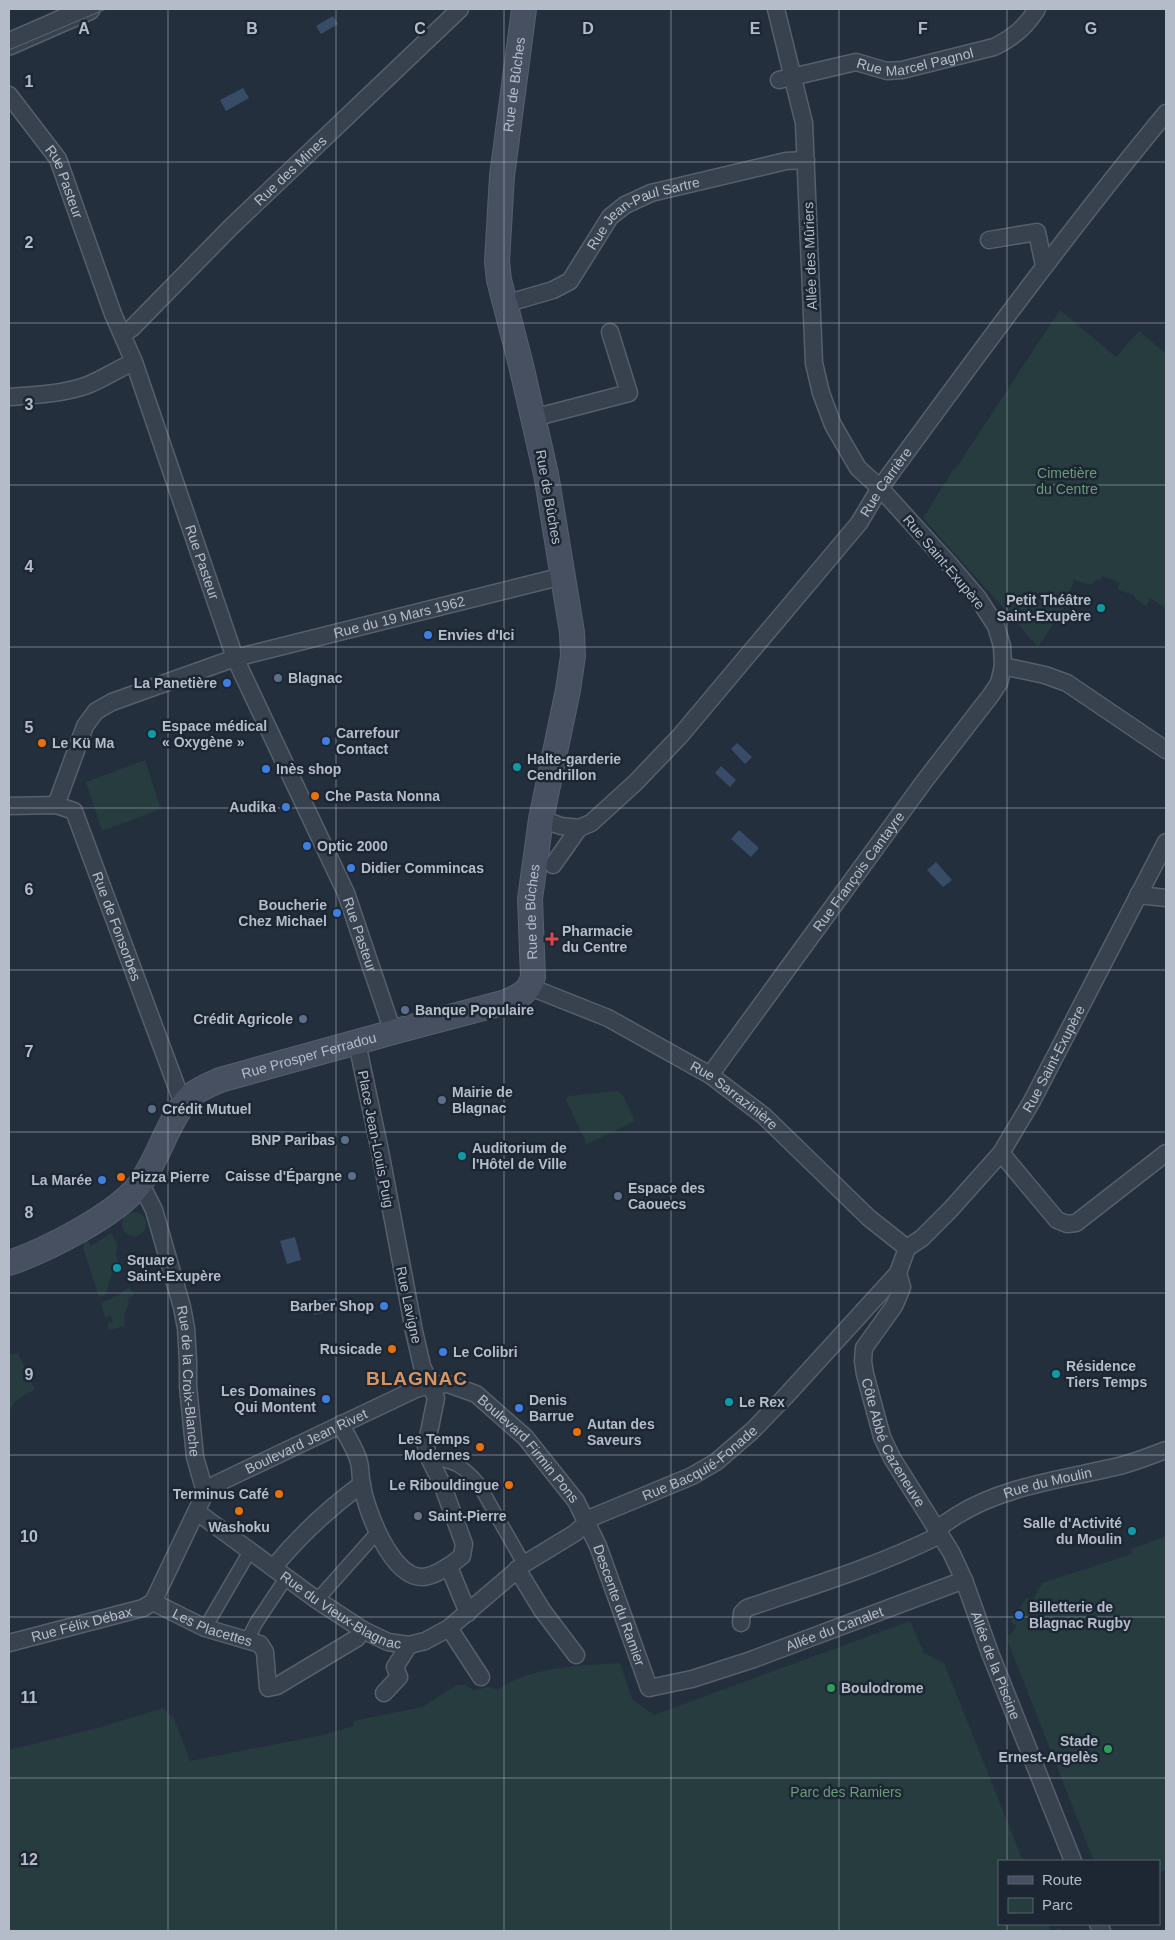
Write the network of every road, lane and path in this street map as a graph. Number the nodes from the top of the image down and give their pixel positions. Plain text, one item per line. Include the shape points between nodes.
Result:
1 (89, 9) edge
2 (460, 9) edge
3 (524, 9) edge
4 (776, 9) edge
5 (1037, 9) edge
6 (9, 44) edge
7 (786, 78) junction
8 (9, 95) edge
9 (1166, 113) edge
10 (806, 160) junction
11 (988, 240) dead end
12 (1044, 266) junction
13 (505, 304) junction
14 (610, 332) dead end
15 (123, 334) junction
16 (134, 362) junction
17 (9, 397) edge
18 (533, 418) junction
19 (880, 488) junction
20 (563, 576) junction
21 (235, 658) junction
22 (1003, 666) junction
23 (1166, 750) edge
24 (56, 805) junction
25 (9, 806) edge
26 (541, 819) junction
27 (579, 828) junction
28 (1166, 842) edge
29 (553, 866) dead end
30 (1138, 895) junction
31 (1166, 898) edge
32 (530, 988) junction
33 (393, 1032) junction
34 (358, 1048) junction
35 (710, 1076) junction
36 (183, 1104) junction
37 (1001, 1153) junction
38 (1166, 1153) edge
39 (138, 1187) junction
40 (393, 1224) joint
41 (907, 1248) junction
42 (9, 1263) edge
43 (898, 1273) junction
44 (429, 1385) junction
45 (340, 1424) junction
46 (1166, 1450) edge
47 (428, 1456) junction
48 (362, 1484) junction
49 (206, 1491) junction
50 (197, 1512) junction
51 (587, 1522) junction
52 (939, 1532) junction
53 (379, 1534) junction
54 (250, 1551) junction
55 (521, 1566) junction
56 (449, 1567) junction
57 (280, 1573) junction
58 (964, 1580) junction
59 (317, 1600) junction
60 (153, 1602) junction
61 (468, 1613) junction
62 (741, 1624) dead end
63 (205, 1628) junction
64 (449, 1628) junction
65 (363, 1630) junction
66 (247, 1641) junction
67 (9, 1643) edge
68 (409, 1646) junction
69 (576, 1655) dead end
70 (481, 1677) dead end
71 (649, 1688) joint
72 (384, 1693) dead end
73 (1074, 1860) edge

1 - 6 street
2 - 15 street, Rue des Mines
3 - 13 main road, Rue de Bûches via 498,220 497,262
4 - 7 street, Allée des Mûriers
5 - 7 street, Rue Marcel Pagnol via 1020,31 994,47 902,70 887,71 856,62
7 - 10 street, Allée des Mûriers via 804,123
8 - 15 street, Rue Pasteur via 58,159
9 - 12 street, Rue Carrière
10 - 13 street, Rue Jean-Paul Sartre via 786,161 650,193 625,205 610,217 570,281
10 - 19 street, Allée des Mûriers via 814,363 833,425 858,468
11 - 12 street via 1037,232
12 - 19 street, Rue Carrière
13 - 18 main road, Rue de Bûches
14 - 18 street via 629,393
15 - 16 street, Rue Pasteur
16 - 17 street via 69,391
16 - 21 street, Rue Pasteur
18 - 20 main road, Rue de Bûches
19 - 22 street, Rue Saint-Exupère via 978,598 996,626
19 - 27 street, Rue Carrière via 859,523 680,736 635,783 591,823
20 - 21 street, Rue du 19 Mars 1962
20 - 26 main road, Rue de Bûches via 573,656
21 - 24 street, Rue du 19 Mars 1962 via 112,702 96,711 85,726
21 - 33 street, Rue Pasteur via 346,893
22 - 23 street via 1066,683
22 - 35 street, Rue François Cantayre via 999,683 991,695
24 - 25 street
24 - 36 street, Rue de Fonsorbes via 74,811
26 - 27 street
26 - 32 main road, Rue de Bûches via 530,899 533,977
27 - 29 street, Rue Carrière
28 - 30 street, Rue Saint-Exupère
30 - 31 street
30 - 37 street, Rue Saint-Exupère via 1032,1101
32 - 33 main road, Rue Prosper Ferradou via 506,1002
32 - 35 street, Rue Sarrazinière via 608,1018
33 - 34 main road, Rue Prosper Ferradou
34 - 36 main road, Rue Prosper Ferradou via 220,1080 194,1093
34 - 40 street, Place Jean-Louis Puig
35 - 41 street, Rue Sarrazinière via 764,1116 869,1218
36 - 39 main road, Rue Prosper Ferradou
37 - 38 street via 1058,1220 1067,1224 1076,1223
37 - 41 street, Rue Saint-Exupère via 950,1210
39 - 42 main road, Rue Prosper Ferradou via 115,1207 68,1236
39 - 49 street, Rue de la Croix-Blanche via 146,1194 154,1210 182,1307 195,1457
40 - 44 street, Rue Lavigne via 414,1331
41 - 43 street
43 - 51 street, Rue Bacquié-Fonade via 734,1448 692,1476 609,1509
43 - 52 street, Côte Abbé Cazeneuve via 902,1287 897,1301 864,1348 865,1374 882,1437 902,1476
44 - 45 street, Boulevard Jean Rivet
44 - 47 street, Rue Lavigne via 436,1398 426,1446
44 - 51 street, Boulevard Firmin Pons via 448,1384 476,1394 525,1437 576,1501
45 - 48 street via 360,1462
45 - 49 street, Boulevard Jean Rivet
46 - 52 street, Rue du Moulin via 1125,1464 988,1499 963,1511 941,1526
47 - 55 street via 458,1464 478,1483
47 - 56 street via 464,1544 462,1556
48 - 53 street
48 - 57 street via 297,1540
49 - 50 street
50 - 54 street, Rue du Vieux-Blagnac
50 - 60 street
51 - 55 street, Rue du Vieux-Blagnac
51 - 71 street, Descente du Ramier
52 - 58 street
52 - 62 street, Rue du Moulin via 903,1553 747,1608 742,1613
53 - 56 street via 391,1558 412,1576 423,1578
53 - 59 street
54 - 57 street, Rue du Vieux-Blagnac
54 - 63 street
55 - 61 street, Rue du Vieux-Blagnac
55 - 69 street via 542,1610
56 - 61 street
57 - 59 street, Rue du Vieux-Blagnac
57 - 66 street
58 - 71 street, Allée du Canalet via 751,1660 692,1679
58 - 73 street, Allée de la Piscine
59 - 65 street, Rue du Vieux-Blagnac
60 - 63 street, Les Placettes
60 - 67 street, Rue Félix Débax via 143,1608
61 - 64 street, Rue du Vieux-Blagnac
63 - 66 street, Les Placettes
64 - 68 street, Rue du Vieux-Blagnac
64 - 70 street
65 - 66 street, Les Placettes via 357,1638 277,1686 268,1688 265,1652 260,1644
65 - 68 street, Rue du Vieux-Blagnac via 388,1642
68 - 72 street via 395,1667 399,1677

